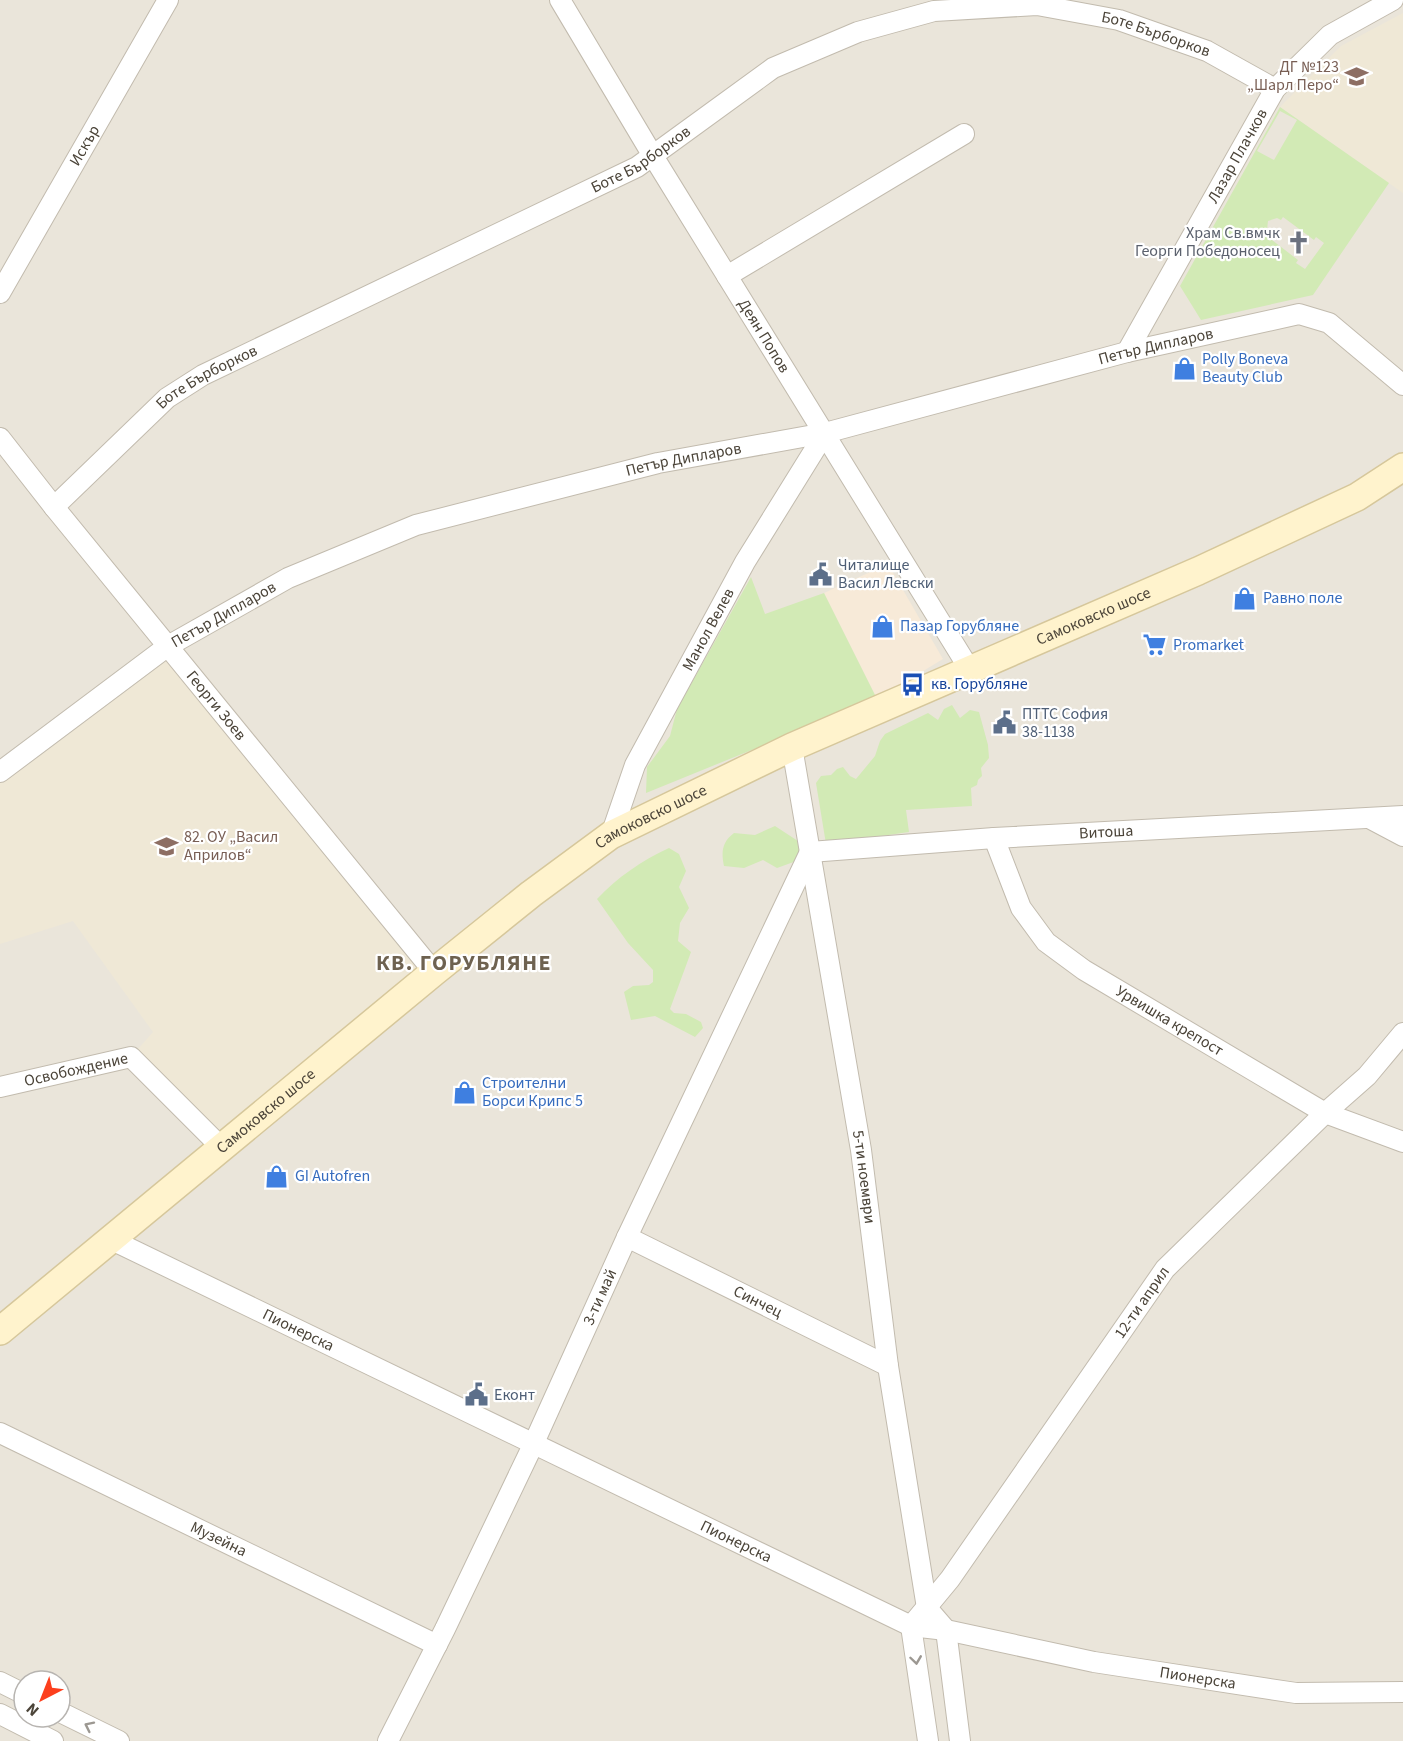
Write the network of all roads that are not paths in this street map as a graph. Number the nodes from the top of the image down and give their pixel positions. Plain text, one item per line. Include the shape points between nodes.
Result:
1 (168, 0) edge
2 (560, 0) edge
3 (1393, 0) edge
4 (1275, 89) junction
5 (964, 134) dead end
6 (653, 156) junction
7 (727, 276) junction
8 (0, 293) edge
9 (1127, 352) junction
10 (1403, 385) edge
11 (825, 433) junction
12 (0, 438) edge
13 (1403, 467) edge
14 (54, 507) junction
15 (168, 646) junction
16 (970, 670) junction
17 (792, 747) junction
18 (0, 772) edge
19 (1403, 816) edge
20 (1369, 818) junction
21 (611, 835) junction
22 (1403, 836) edge
23 (994, 838) junction
24 (810, 852) junction
25 (434, 972) junction
26 (1403, 1033) edge
27 (0, 1088) edge
28 (1325, 1113) junction
29 (1403, 1142) edge
30 (222, 1148) junction
31 (627, 1236) junction
32 (112, 1240) junction
33 (0, 1331) edge
34 (888, 1366) junction
35 (0, 1433) edge
36 (533, 1445) junction
37 (927, 1608) junction
38 (911, 1626) junction
39 (946, 1630) junction
40 (437, 1645) junction
41 (1403, 1692) edge
42 (0, 1714) edge
43 (72, 1718) edge
44 (53, 1741) edge
45 (119, 1741) edge
46 (388, 1741) edge
47 (928, 1741) edge
48 (960, 1741) edge

1 - 8 street, Искър
2 - 6 street, Деян Попов
3 - 4 street, Лазар Плачков via 1330,35
4 - 6 street, Боте Бърборков via 1207,51 1119,20 1037,5 934,11 858,32 773,68
4 - 9 street, Лазар Плачков
5 - 7 street
6 - 7 street, Деян Попов
6 - 14 street, Боте Бърборков via 203,375 167,398
7 - 11 street, Деян Попов
9 - 10 street, Петър Дипларов via 1299,314 1329,323
9 - 11 street, Петър Дипларов
11 - 15 street, Петър Дипларов via 658,463 416,525 288,578
11 - 16 street, Деян Попов
11 - 21 street, Манол Велев via 745,562 635,765
12 - 14 street, Георги Зоев
13 - 16 main road, Самоковско шосе via 1357,497
14 - 15 street, Георги Зоев
15 - 18 street, Петър Дипларов
15 - 25 street, Георги Зоев
16 - 17 main road, Самоковско шосе
17 - 21 main road, Самоковско шосе
17 - 24 street, 5-ти ноември
19 - 20 street, Витоша
20 - 22 street
20 - 23 street, Витоша
21 - 25 main road, Самоковско шосе
23 - 24 street, Витоша
23 - 28 street, Урвишка крепост via 1021,908 1046,942 1084,970
24 - 31 street, 3-ти май
24 - 34 street, 5-ти ноември via 861,1150
25 - 30 main road, Самоковско шосе
26 - 28 street, 12-ти април via 1366,1076
27 - 30 street, Освобождение via 131,1057
28 - 29 street, Урвишка крепост
28 - 37 street, 12-ти април via 1165,1269
30 - 32 main road, Самоковско шосе
31 - 34 street, Синчец
31 - 36 street, 3-ти май
32 - 33 main road, Самоковско шосе
32 - 36 street, Пионерска
34 - 37 street, 5-ти ноември
35 - 40 street, Музейна
36 - 38 street, Пионерска
36 - 40 street, 3-ти май
37 - 38 street
37 - 39 street
38 - 39 street, Пионерска
38 -> 47 street
39 - 41 street, Пионерска via 1094,1662 1296,1693
39 - 48 street
40 - 46 street, 3-ти май
42 - 44 street
45 -> 43 street

